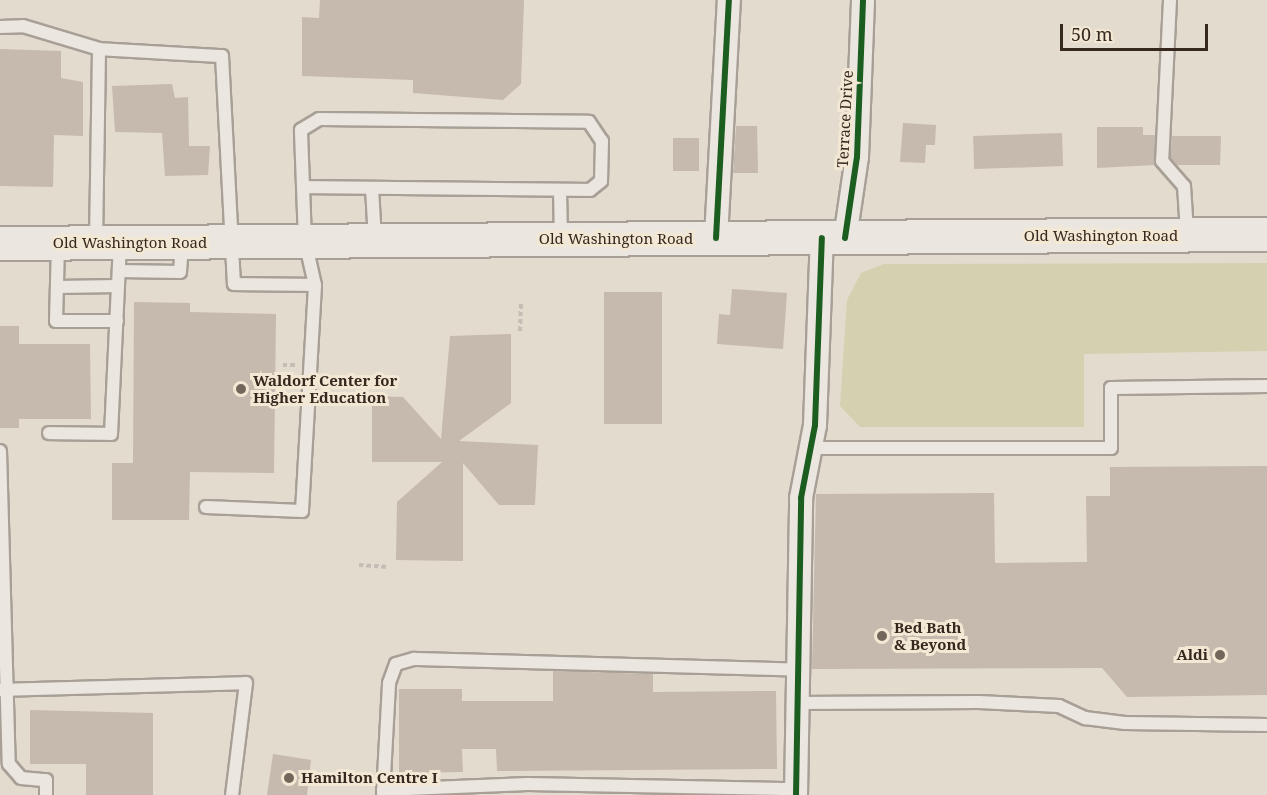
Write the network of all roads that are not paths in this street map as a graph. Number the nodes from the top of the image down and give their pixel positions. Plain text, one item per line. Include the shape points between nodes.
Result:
1 (729, 0) edge
2 (863, 0) edge
3 (1170, 0) edge
4 (0, 27) edge
5 (99, 49) junction
6 (303, 187) junction
7 (372, 188) junction
8 (560, 190) junction
9 (1267, 234) edge
10 (1187, 235) junction
11 (716, 238) junction
12 (833, 238) junction
13 (561, 240) junction
14 (305, 241) junction
15 (375, 241) junction
16 (234, 242) junction
17 (0, 243) edge
18 (58, 243) junction
19 (112, 252) junction
20 (315, 285) junction
21 (118, 286) junction
22 (57, 287) junction
23 (117, 321) junction
24 (1267, 386) edge
25 (49, 433) dead end
26 (810, 448) junction
27 (0, 451) edge
28 (206, 507) dead end
29 (796, 670) junction
30 (4, 690) edge
31 (796, 703) junction
32 (1267, 725) edge
33 (383, 792) edge
34 (796, 792) edge
35 (46, 795) edge
36 (232, 795) edge

1 - 11 street
2 - 12 street, Terrace Drive via 857,157
3 - 10 lane via 1162,161 1184,186
4 - 5 lane via 23,26
5 - 16 lane via 222,56
5 - 19 lane
6 - 7 lane
6 - 8 lane via 301,130 319,120 589,122 602,141 601,181 590,190
6 - 14 lane
7 - 8 lane
7 - 15 lane
8 - 13 lane
9 - 10 main road, Old Washington Road
10 - 12 main road, Old Washington Road
11 - 12 main road, Old Washington Road
11 - 13 main road, Old Washington Road
12 - 26 street, Terrace Drive
13 - 15 main road, Old Washington Road
14 - 15 main road, Old Washington Road
14 - 16 main road, Old Washington Road
14 - 20 lane
16 - 19 main road, Old Washington Road via 182,242
16 - 20 lane via 234,284
17 - 18 main road, Old Washington Road
18 - 19 main road, Old Washington Road
18 - 22 lane
19 - 21 lane
20 - 28 lane via 302,511
21 - 22 lane
21 - 23 lane
22 - 23 lane via 56,321
23 - 25 lane via 111,434
24 - 26 lane via 1111,388 1111,448
26 - 29 street, Terrace Drive via 801,498
27 - 30 lane
29 - 31 street, Terrace Drive
29 - 33 lane via 414,658 396,664 389,683
30 - 35 lane via 9,764 21,778 46,780
30 - 36 lane via 246,683
31 - 32 lane via 979,702 1059,706 1085,718 1125,723
31 - 34 street, Terrace Drive
33 - 34 lane via 528,784

